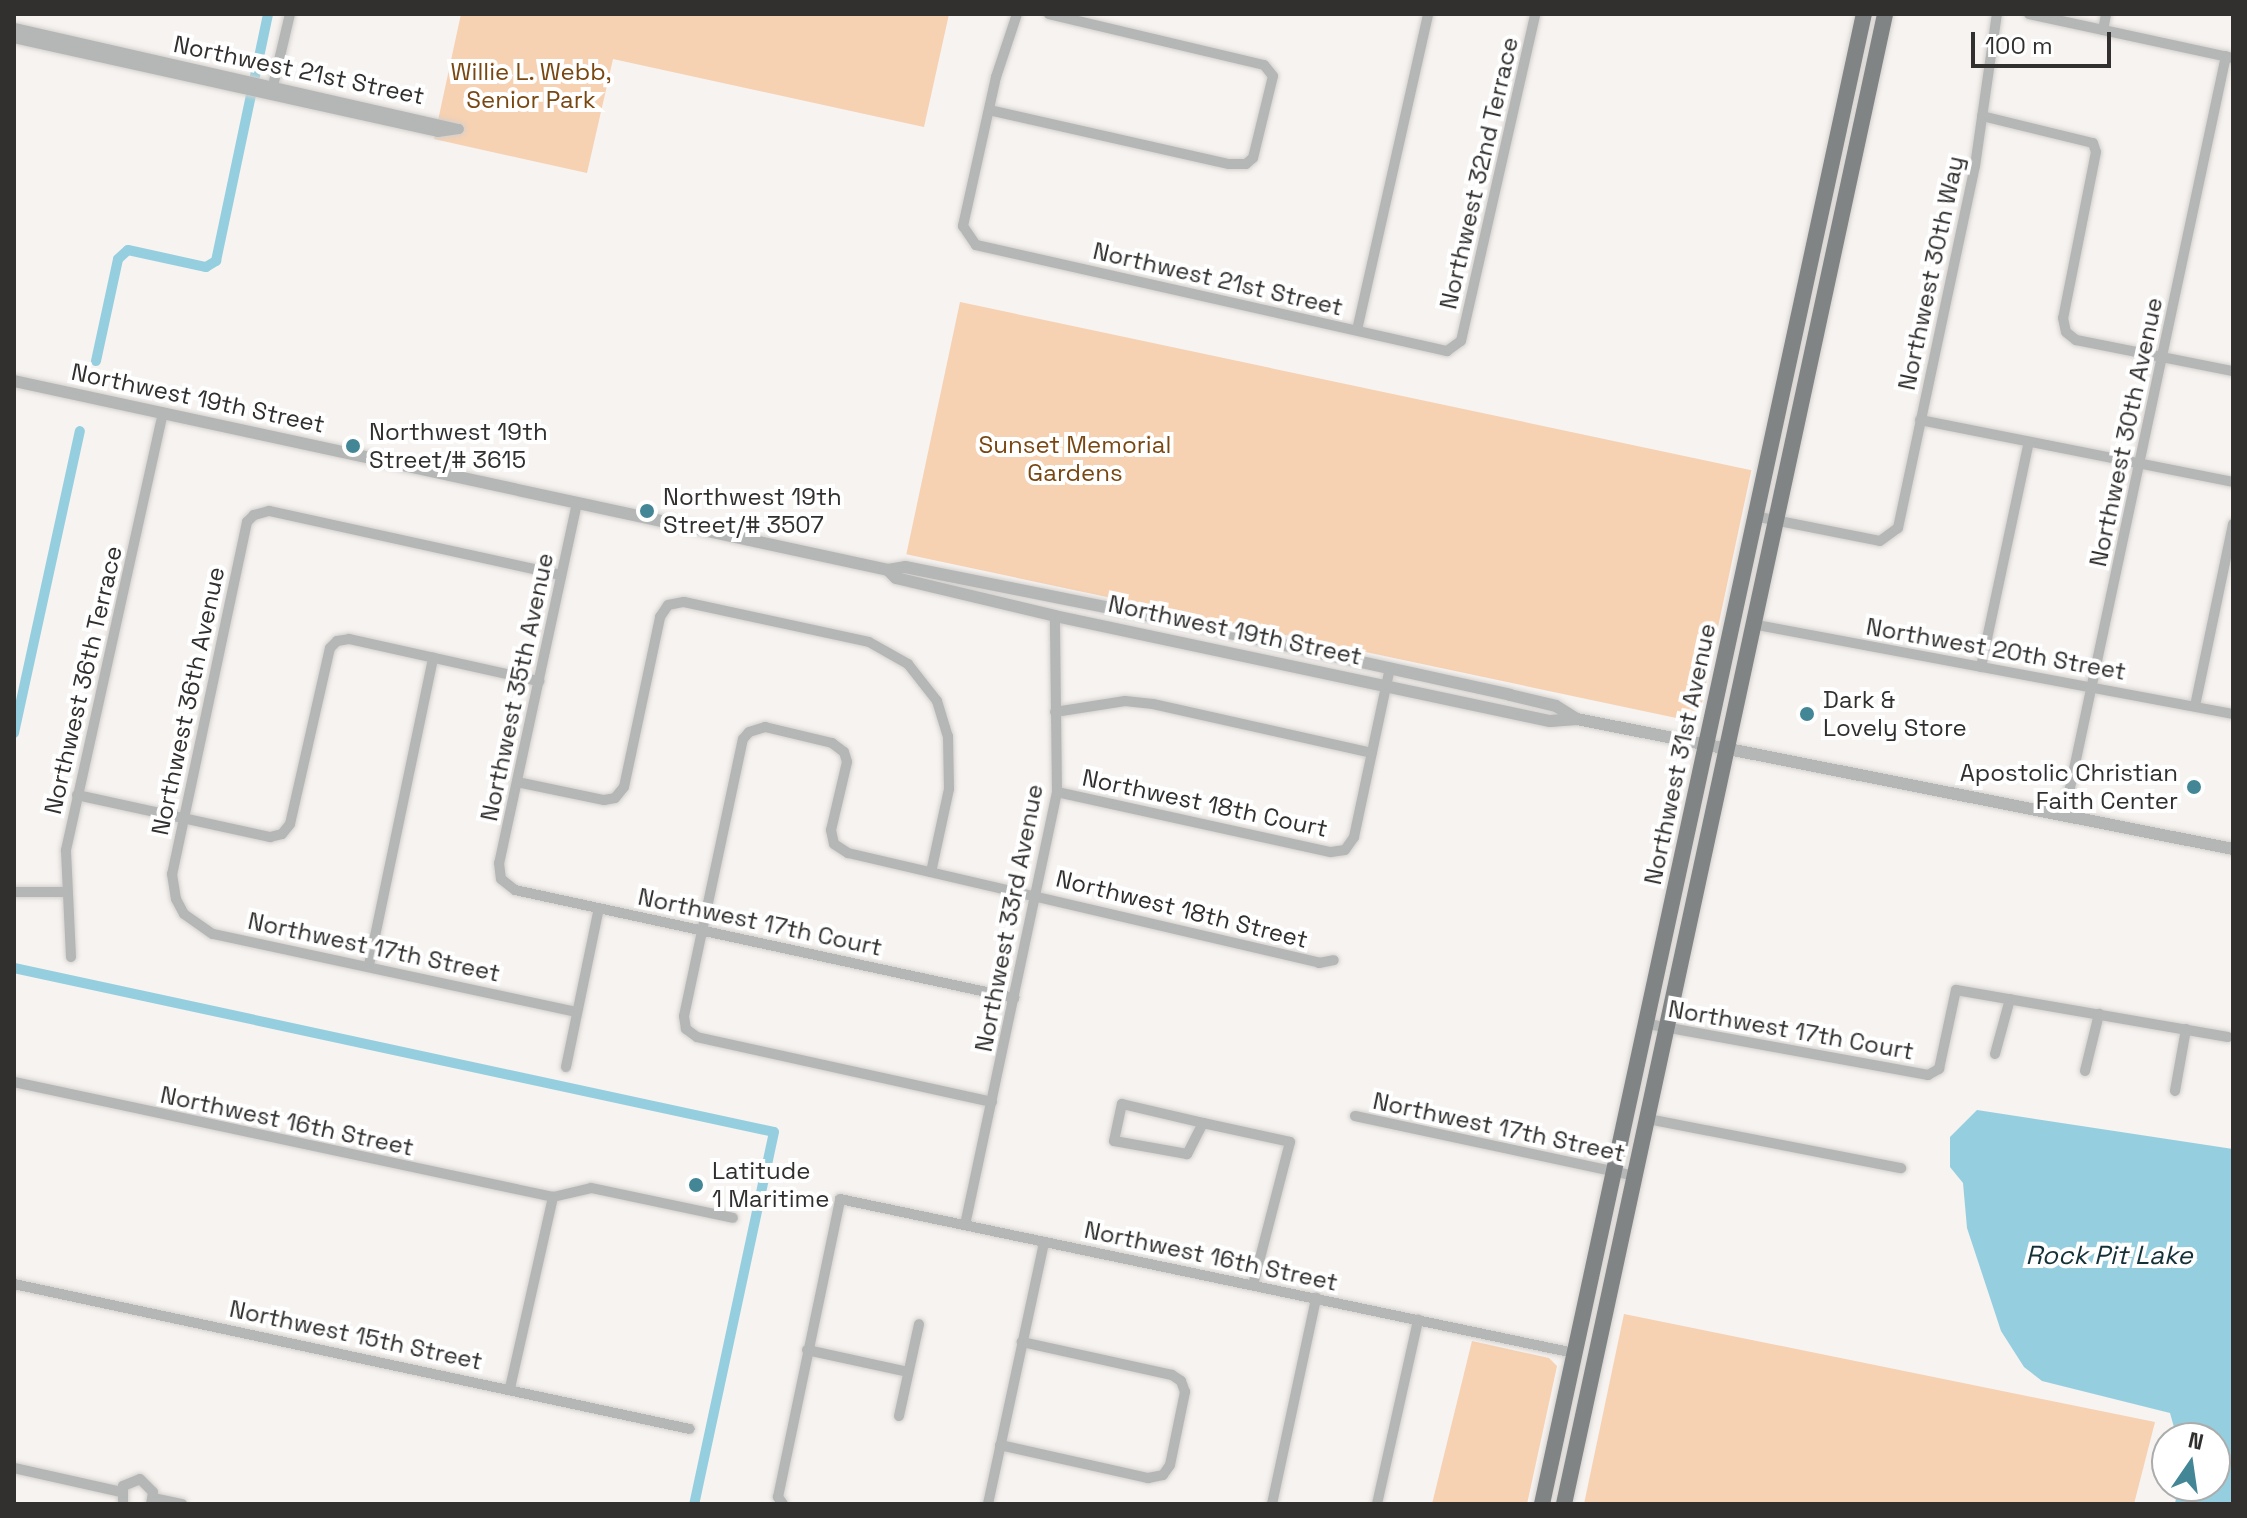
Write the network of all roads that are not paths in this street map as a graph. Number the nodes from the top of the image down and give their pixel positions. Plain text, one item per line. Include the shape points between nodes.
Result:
1 (290, 14) edge
2 (1017, 14) edge
3 (1049, 14) edge
4 (1428, 14) edge
5 (1535, 14) edge
6 (1864, 14) edge
7 (1885, 14) edge
8 (1997, 14) edge
9 (2029, 14) edge
10 (2106, 14) edge
11 (14, 28) edge
12 (2103, 30) junction
13 (14, 38) edge
14 (2230, 57) edge
15 (272, 90) junction
16 (989, 110) junction
17 (1982, 116) junction
18 (1357, 330) junction
19 (1461, 341) joint
20 (2163, 358) junction
21 (2233, 371) edge
22 (14, 381) edge
23 (163, 413) junction
24 (1920, 420) junction
25 (2029, 442) junction
26 (2138, 461) junction
27 (2233, 482) edge
28 (577, 503) junction
29 (1754, 516) junction
30 (1774, 520) junction
31 (2233, 524) edge
32 (888, 570) junction
33 (561, 575) junction
34 (1055, 616) junction
35 (1752, 624) junction
36 (433, 658) junction
37 (1981, 667) junction
38 (1390, 668) junction
39 (539, 681) junction
40 (1387, 684) junction
41 (2091, 687) junction
42 (2195, 706) junction
43 (1055, 712) junction
44 (2233, 714) edge
45 (1577, 719) junction
46 (1707, 748) junction
47 (1727, 752) junction
48 (1372, 753) junction
49 (517, 782) junction
50 (1057, 792) junction
51 (77, 795) junction
52 (2064, 816) junction
53 (184, 819) junction
54 (2233, 849) edge
55 (931, 872) junction
56 (501, 879) joint
57 (14, 892) edge
58 (64, 892) junction
59 (1036, 894) junction
60 (176, 899) joint
61 (599, 908) junction
62 (702, 930) junction
63 (71, 957) dead end
64 (1334, 960) dead end
65 (369, 965) junction
66 (1014, 998) junction
67 (2010, 999) junction
68 (577, 1012) junction
69 (2099, 1014) junction
70 (1648, 1024) junction
71 (1669, 1028) junction
72 (2186, 1029) junction
73 (2228, 1037) dead end
74 (1995, 1054) dead end
75 (566, 1067) dead end
76 (2085, 1071) dead end
77 (14, 1082) edge
78 (2175, 1091) dead end
79 (992, 1102) junction
80 (1355, 1116) dead end
81 (1648, 1119) junction
82 (1203, 1123) junction
83 (1901, 1168) dead end
84 (1615, 1172) junction
85 (1635, 1176) junction
86 (553, 1197) junction
87 (733, 1218) dead end
88 (965, 1225) junction
89 (1044, 1242) junction
90 (14, 1284) edge
91 (1253, 1285) junction
92 (1316, 1298) junction
93 (1418, 1320) junction
94 (919, 1324) dead end
95 (1022, 1342) junction
96 (807, 1350) junction
97 (1574, 1353) junction
98 (908, 1372) junction
99 (1589, 1382) junction
100 (510, 1388) junction
101 (899, 1416) dead end
102 (690, 1429) dead end
103 (1000, 1445) junction
104 (14, 1468) edge
105 (121, 1492) junction
106 (780, 1500) edge
107 (152, 1501) edge
108 (123, 1504) edge
109 (182, 1504) edge
110 (988, 1504) edge
111 (1272, 1504) edge
112 (1377, 1504) edge
113 (1542, 1504) edge
114 (1564, 1504) edge

1 - 15 street
2 - 16 street
3 - 16 street via 1255,61 1269,69 1273,76 1257,151 1246,164
4 - 18 street
5 - 19 street, Northwest 32nd Terrace
6 - 29 main road, Northwest 31st Avenue
7 - 30 main road, Northwest 31st Avenue
8 - 17 street, Northwest 30th Way
9 - 12 street
10 - 12 street
11 - 15 street, Northwest 21st Street
12 - 14 street
13 - 15 street, Northwest 21st Street
14 - 20 street, Northwest 30th Avenue
15 - 15 street, Northwest 21st Street via 438,132 459,129
16 - 18 street, Northwest 21st Street via 963,226 976,245
17 - 20 street via 2093,143 2096,152 2063,318 2066,332 2076,340
17 - 24 street, Northwest 30th Way
18 - 19 street, Northwest 21st Street via 1447,351
20 - 21 street
20 - 26 street, Northwest 30th Avenue
22 - 23 street, Northwest 19th Street
23 - 28 street, Northwest 19th Street
23 - 51 street, Northwest 36th Terrace
24 - 25 street
24 - 30 street, Northwest 30th Way via 1898,528 1891,537 1880,541
25 - 26 street
25 - 37 street
26 - 27 street
26 - 41 street, Northwest 30th Avenue
28 - 32 street, Northwest 19th Street
28 - 33 street, Northwest 35th Avenue
29 - 30 street
29 - 46 main road, Northwest 31st Avenue
30 - 35 main road, Northwest 31st Avenue
31 - 42 street
32 - 34 street, Northwest 19th Street via 896,578
32 - 38 street, Northwest 19th Street via 905,567 1018,589
33 - 39 street, Northwest 35th Avenue
33 - 53 street, Northwest 36th Avenue via 269,511 254,515 247,522
34 - 40 street, Northwest 19th Street
34 - 43 street, Northwest 33rd Avenue
35 - 37 street, Northwest 20th Street
35 - 47 main road, Northwest 31st Avenue
36 - 39 street
36 - 53 street via 337,641 330,648 290,824 282,834 270,837
36 - 65 street
37 - 41 street, Northwest 20th Street
38 - 40 street
38 - 45 street, Northwest 19th Street via 1556,706
39 - 49 street, Northwest 35th Avenue
40 - 45 street, Northwest 19th Street via 1550,721
40 - 48 street
41 - 42 street, Northwest 20th Street
41 - 52 street, Northwest 30th Avenue
42 - 44 street, Northwest 20th Street
43 - 48 street via 1125,701 1153,704
43 - 50 street, Northwest 33rd Avenue
45 - 46 street, Northwest 19th Street
46 - 47 street, Northwest 19th Street
46 - 70 main road, Northwest 31st Avenue
47 - 52 street, Northwest 19th Street
47 - 71 main road, Northwest 31st Avenue
48 - 50 street, Northwest 18th Court via 1354,837 1345,850 1331,852
49 - 55 street via 615,798 624,787 660,617 668,605 684,602 869,642 908,664 937,701 948,736 949,789
49 - 56 street, Northwest 35th Avenue via 499,863
50 - 59 street, Northwest 33rd Avenue
51 - 53 street
51 - 58 street, Northwest 36th Terrace
52 - 54 street, Northwest 19th Street
53 - 60 street, Northwest 36th Avenue via 172,874
55 - 59 street, Northwest 18th Street
55 - 62 street, Northwest 18th Street via 848,853 834,844 831,830 847,762 844,752 832,743 765,727 743,739
56 - 61 street, Northwest 17th Court via 515,890
57 - 58 street
58 - 63 street, Northwest 36th Terrace
59 - 64 street, Northwest 18th Street via 1319,963
59 - 66 street, Northwest 33rd Avenue
60 - 65 street, Northwest 17th Street via 184,914 213,934
61 - 62 street, Northwest 17th Court
61 - 68 street
62 - 66 street, Northwest 17th Court
62 - 79 street via 686,1029 697,1037
65 - 68 street, Northwest 17th Street
66 - 79 street, Northwest 33rd Avenue
67 - 69 street
67 - 71 street, Northwest 17th Court via 1956,990 1939,1069 1928,1075
67 - 74 street
68 - 75 street
69 - 72 street
69 - 76 street
70 - 71 street, Northwest 17th Court
70 - 84 main road, Northwest 31st Avenue
71 - 81 main road, Northwest 31st Avenue
72 - 73 street
72 - 78 street
77 - 86 street, Northwest 16th Street
79 - 88 street, Northwest 33rd Avenue
80 - 84 street, Northwest 17th Street
81 - 83 street, Northwest 17th Street
81 - 85 main road, Northwest 31st Avenue
82 - 82 street via 1122,1104 1114,1141 1187,1154
82 - 91 street via 1290,1142
84 - 85 street, Northwest 17th Street
84 - 97 main road, Northwest 31st Avenue
85 - 99 main road, Northwest 31st Avenue
86 - 87 street via 591,1188
86 - 100 street
88 - 89 street, Northwest 16th Street
88 - 96 street, Northwest 16th Street via 840,1199
89 - 91 street, Northwest 16th Street
89 - 95 street
90 - 100 street, Northwest 15th Street
91 - 92 street, Northwest 16th Street
92 - 93 street, Northwest 16th Street
92 - 111 street
93 - 97 street, Northwest 16th Street
93 - 112 street
94 - 98 street
95 - 103 street
95 - 103 street via 1181,1381 1185,1392 1170,1465 1163,1475 1148,1478
96 - 98 street
96 - 106 street
97 - 99 main road via 1587,1368
97 - 113 main road, Northwest 31st Avenue
98 - 101 street
99 - 114 main road, Northwest 31st Avenue
100 - 102 street, Northwest 15th Street
103 - 110 street
104 - 105 street
105 - 107 street via 128,1482 140,1479 150,1486
105 - 108 street
107 - 109 street

